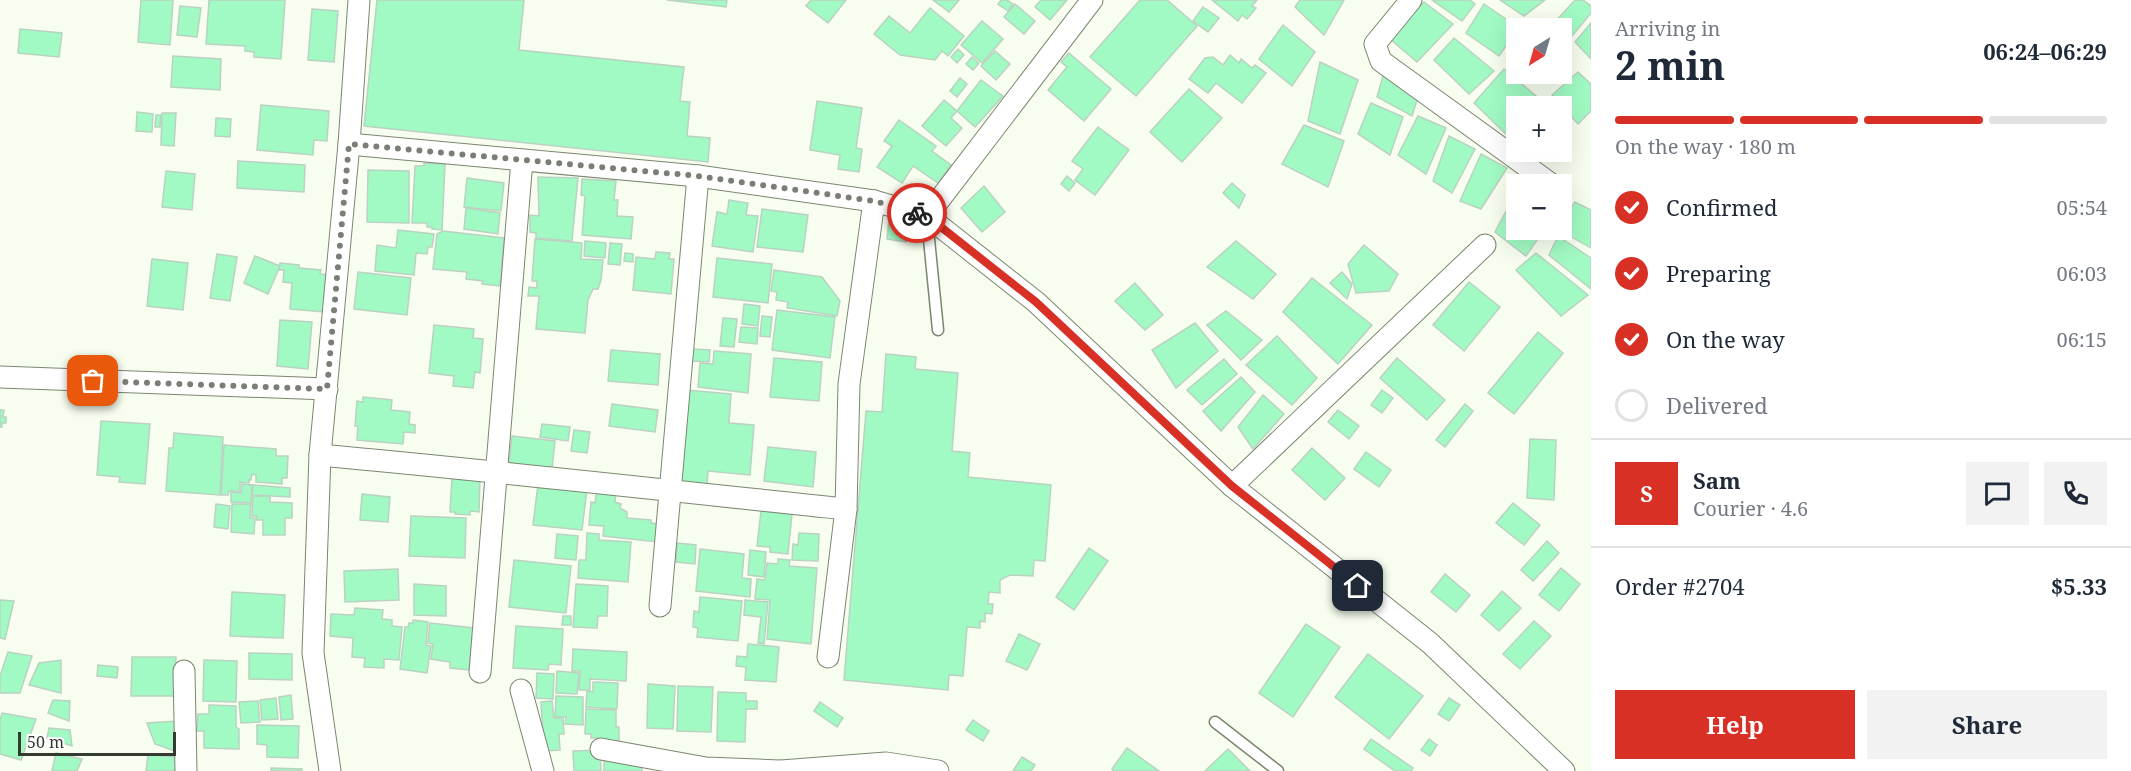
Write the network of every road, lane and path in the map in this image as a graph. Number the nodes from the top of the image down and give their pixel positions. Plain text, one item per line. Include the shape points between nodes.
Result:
1 (359, 0) edge
2 (1092, 0) edge
3 (1412, 0) edge
4 (349, 144) junction
5 (522, 160) junction
6 (1537, 174) edge
7 (698, 176) junction
8 (874, 201) junction
9 (927, 216) junction
10 (1485, 245) dead end
11 (938, 330) dead end
12 (0, 377) edge
13 (327, 389) junction
14 (321, 455) junction
15 (496, 471) junction
16 (1232, 486) junction
17 (670, 491) junction
18 (846, 509) junction
19 (660, 606) dead end
20 (828, 657) dead end
21 (184, 671) dead end
22 (480, 672) dead end
23 (521, 690) dead end
24 (1215, 722) dead end
25 (602, 749) dead end
26 (1557, 769) edge
27 (186, 771) edge
28 (330, 771) edge
29 (543, 771) edge
30 (780, 771) edge
31 (938, 771) edge
32 (1278, 771) edge

1 - 4 street
2 - 9 street
3 - 6 street via 1375,44 1381,61
4 - 5 street
4 - 13 street
5 - 7 street
5 - 15 street
7 - 8 street
7 - 17 street
8 - 9 street
8 - 18 street via 849,384
9 - 11 lane
9 - 16 street via 1036,302
10 - 16 street
12 - 13 street
13 - 14 street
14 - 15 street
14 - 28 street via 313,653
15 - 17 street
15 - 22 street
16 - 26 street via 1430,643
17 - 18 street
17 - 19 street
18 - 20 street
21 - 27 street
23 - 29 street
24 - 32 lane
25 - 30 street via 706,768
30 - 31 street via 886,763

